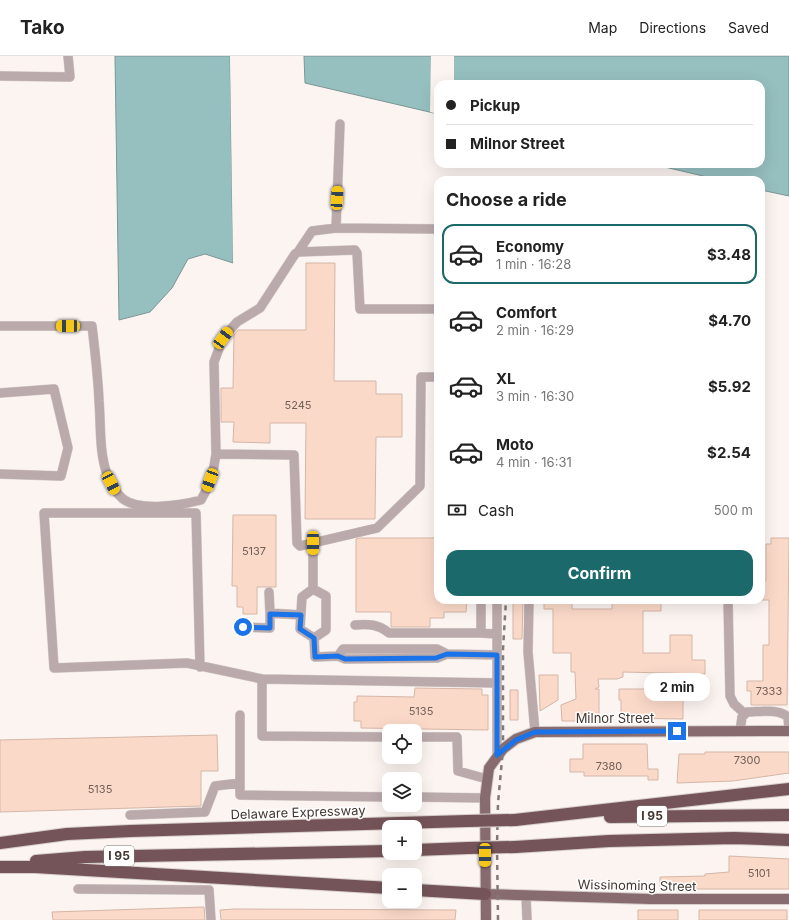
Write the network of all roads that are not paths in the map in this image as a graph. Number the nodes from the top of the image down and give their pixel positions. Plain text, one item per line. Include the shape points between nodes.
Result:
1 (68, 56) edge
2 (0, 76) edge
3 (340, 124) dead end
4 (336, 228) junction
5 (434, 229) edge
6 (298, 252) junction
7 (434, 309) edge
8 (0, 326) edge
9 (434, 377) edge
10 (0, 393) edge
11 (216, 454) junction
12 (0, 474) edge
13 (313, 543) junction
14 (313, 589) junction
15 (269, 592) dead end
16 (481, 604) edge
17 (497, 604) edge
18 (529, 604) edge
19 (728, 604) edge
20 (270, 614) junction
21 (301, 615) junction
22 (355, 625) dead end
23 (243, 627) dead end
24 (481, 633) junction
25 (497, 634) junction
26 (314, 638) junction
27 (497, 655) junction
28 (200, 667) junction
29 (262, 679) junction
30 (497, 679) junction
31 (744, 713) junction
32 (240, 715) dead end
33 (740, 731) junction
34 (789, 731) edge
35 (535, 732) junction
36 (382, 737) edge
37 (422, 737) edge
38 (497, 755) junction
39 (487, 779) junction
40 (240, 783) junction
41 (789, 789) edge
42 (382, 797) edge
43 (422, 797) edge
44 (485, 798) junction
45 (130, 815) dead end
46 (789, 815) edge
47 (515, 820) junction
48 (786, 839) edge
49 (0, 843) edge
50 (422, 850) edge
51 (382, 851) edge
52 (0, 866) edge
53 (382, 888) edge
54 (78, 889) dead end
55 (422, 890) edge
56 (485, 894) junction
57 (526, 895) junction
58 (789, 899) edge
59 (211, 920) edge
60 (486, 920) edge
61 (527, 920) edge

1 - 2 lane via 70,76
3 - 4 lane
4 - 5 lane
4 - 6 lane via 312,230
6 - 7 lane via 355,250 360,309
6 - 11 lane via 260,308 237,322 223,338 214,362
8 - 11 lane via 92,326 102,449 107,474 116,492 124,500 134,504 162,506 200,500 214,469
9 - 13 lane via 421,377 420,486 377,528
10 - 12 lane via 54,389 68,448 61,476
11 - 13 lane via 294,455 297,543 300,546
13 - 14 lane
14 - 21 lane via 302,596
14 - 26 lane via 326,596 326,630
15 - 20 lane
16 - 24 lane
17 - 25 lane
18 - 35 lane via 528,652
19 - 31 lane via 730,696
20 - 21 lane
20 - 23 lane via 270,628
21 - 26 lane via 300,629
22 - 24 lane via 371,624 389,634
24 - 25 lane
25 - 27 lane
26 - 27 lane via 315,657 338,656 343,650 437,649 447,654
27 - 30 lane
28 - 28 lane via 187,663 54,668 44,513 196,513
28 - 29 lane
29 - 30 lane
29 - 36 lane via 262,736
30 - 38 lane
31 - 33 lane
31 - 34 lane via 784,714 788,717
32 - 40 lane
33 - 34 main road, Milnor Street
33 - 35 main road, Milnor Street
35 - 38 main road, Milnor Street via 516,740
37 - 39 lane via 457,737 458,770
38 - 39 main road via 489,768
39 - 44 main road
40 - 42 lane via 240,795
40 - 45 lane via 215,786 205,812
41 - 47 highway
43 - 44 lane
44 - 56 main road
46 - 47 highway, Delaware Expressway / I 95
47 - 49 highway, Delaware Expressway / I 95, bridge via 67,834
48 - 50 highway, I 95, bridge via 609,841
51 - 52 highway, I 95 via 85,857
52 - 53 highway
54 - 59 lane via 210,890
55 - 56 highway
56 - 57 main road, Wissinoming Street
56 - 60 main road
57 - 58 main road, Wissinoming Street via 650,900
57 - 61 lane

